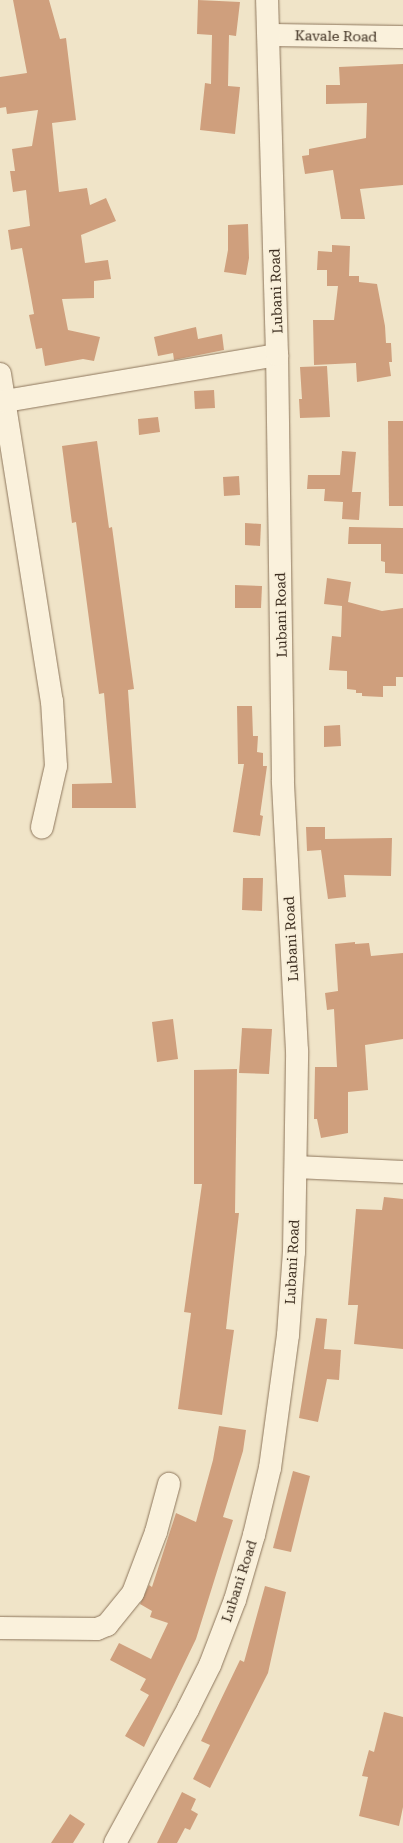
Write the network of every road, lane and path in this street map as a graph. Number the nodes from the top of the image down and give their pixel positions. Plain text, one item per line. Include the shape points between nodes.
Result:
1 (268, 0) edge
2 (268, 36) junction
3 (403, 37) edge
4 (277, 355) junction
5 (0, 374) edge
6 (5, 401) junction
7 (42, 827) dead end
8 (296, 1167) junction
9 (403, 1172) edge
10 (169, 1484) dead end
11 (0, 1628) edge
12 (115, 1843) edge

1 - 2 street, Lubani Road
2 - 3 street, Kavale Road
2 - 4 street, Lubani Road
4 - 6 street
4 - 8 street, Lubani Road via 283,780 297,1051
5 - 6 street
6 - 7 street via 52,700 56,766
8 - 9 street
8 - 12 street, Lubani Road via 294,1252 288,1335 271,1461 254,1535 235,1600 210,1665 145,1792
10 - 11 street via 156,1532 133,1593 107,1625 97,1629

